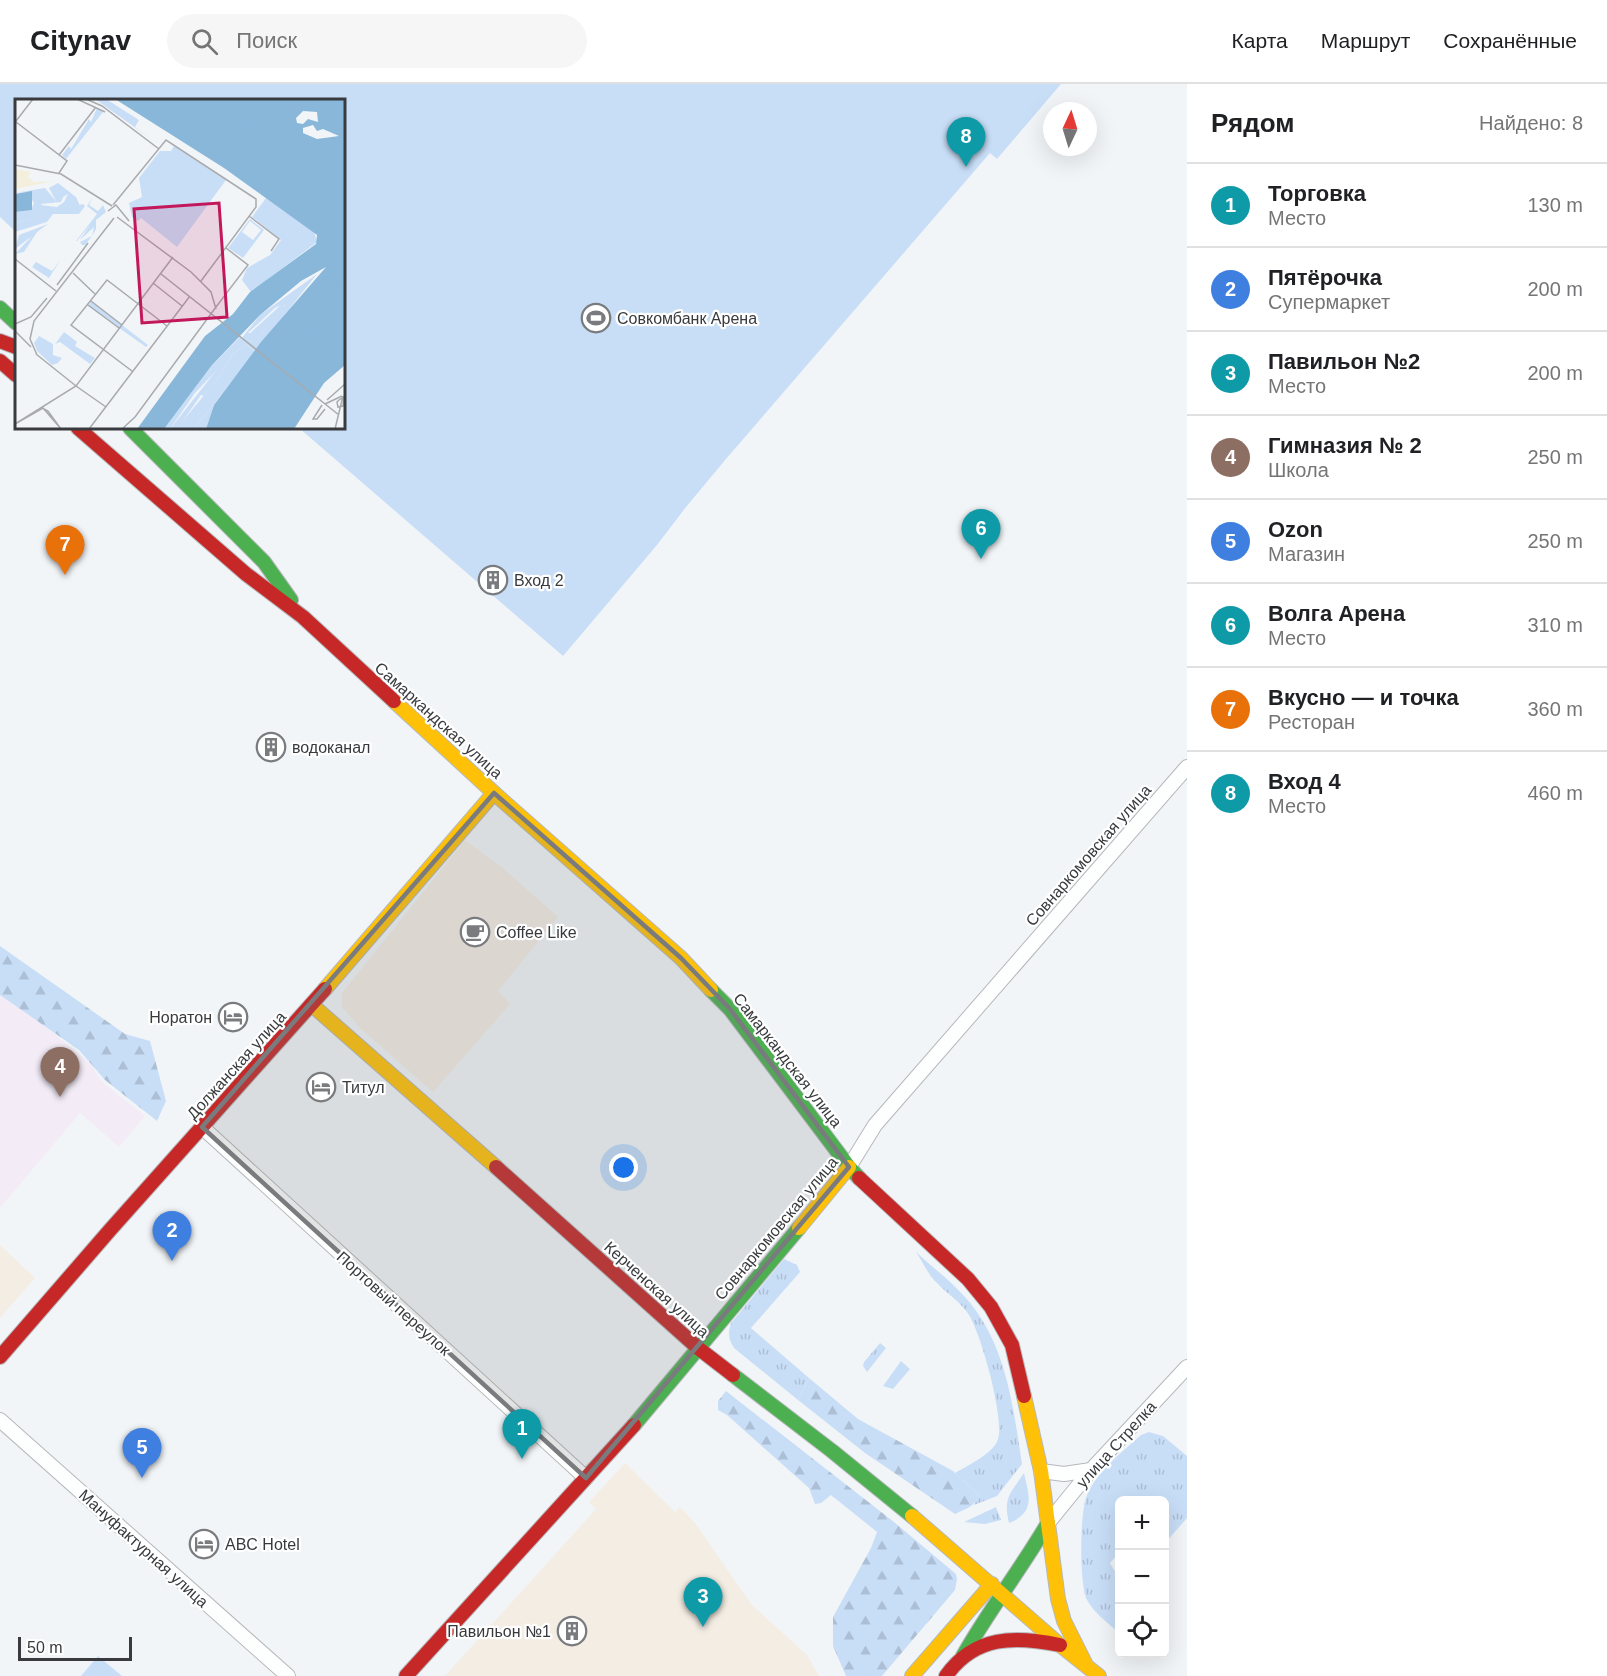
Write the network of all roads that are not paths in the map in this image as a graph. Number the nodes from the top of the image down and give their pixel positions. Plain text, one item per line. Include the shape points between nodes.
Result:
1 (0, 308) edge
2 (15, 322) edge
3 (0, 341) edge
4 (15, 347) edge
5 (0, 361) edge
6 (15, 374) edge
7 (79, 429) edge
8 (131, 429) edge
9 (303, 617) junction
10 (1187, 766) edge
11 (494, 793) junction
12 (312, 1005) junction
13 (202, 1127) junction
14 (849, 1167) junction
15 (698, 1348) junction
16 (0, 1357) edge
17 (1187, 1367) edge
18 (0, 1420) edge
19 (1090, 1470) junction
20 (1041, 1471) junction
21 (586, 1478) junction
22 (1048, 1523) junction
23 (992, 1584) junction
24 (1004, 1595) junction
25 (1060, 1646) junction
26 (963, 1656) junction
27 (1085, 1663) junction
28 (288, 1676) edge
29 (406, 1676) edge
30 (912, 1676) edge
31 (946, 1676) edge
32 (1099, 1676) edge

1 - 2 main road
3 - 4 main road
5 - 6 main road
7 - 9 main road, Самаркандская улица via 246,574
8 - 9 main road, Самаркандская улица via 264,562
9 - 11 main road, Самаркандская улица
10 - 14 street, Совнаркомовская улица via 875,1125
11 - 12 main road, Должанская улица
11 - 14 main road, Самаркандская улица via 681,958 730,1009
12 - 13 main road, Должанская улица
12 - 15 main road, Керченская улица
13 - 16 main road, Должанская улица
13 - 21 street, Портовый переулок
14 - 15 main road, Совнаркомовская улица
14 - 20 main road, Самаркандская улица via 968,1279 991,1307 1012,1345
15 - 21 main road, Совнаркомовская улица
15 - 23 main road, Керченская улица
17 - 19 street, улица Стрелка
18 - 28 street, Мануфактурная улица
19 - 20 street via 1064,1474
19 - 22 street, улица Стрелка
20 - 22 main road, Самаркандская улица
21 - 29 main road, Совнаркомовская улица
22 - 24 main road
22 - 27 main road, Самаркандская улица via 1058,1599
23 - 24 main road, Керченская улица
23 - 30 main road
24 - 25 main road, Керченская улица
24 - 26 main road
25 - 26 main road via 1013,1640 981,1647
25 - 27 main road, Керченская улица
26 - 31 main road
27 - 32 main road

